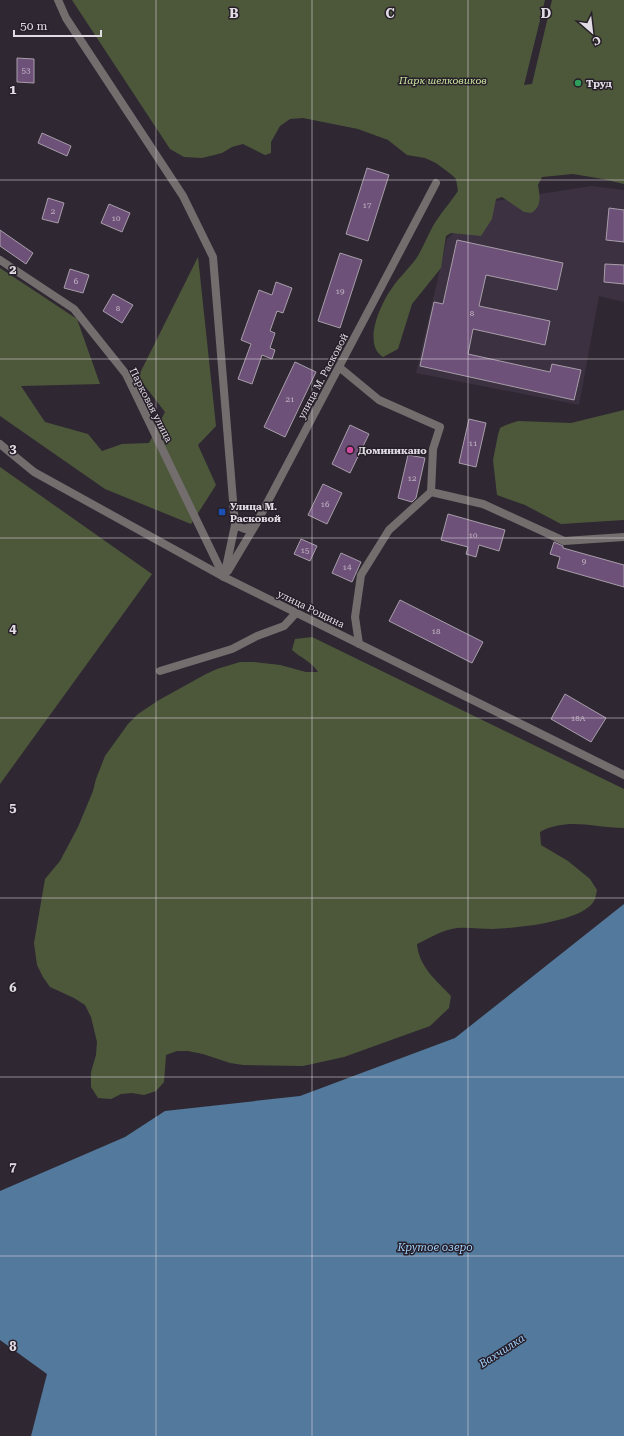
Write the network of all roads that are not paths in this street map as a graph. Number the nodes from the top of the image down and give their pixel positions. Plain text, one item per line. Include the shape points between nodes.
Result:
1 (58, 0) edge
2 (436, 183) dead end
3 (0, 260) edge
4 (339, 367) junction
5 (0, 444) edge
6 (431, 492) junction
7 (256, 524) junction
8 (235, 525) junction
9 (624, 537) edge
10 (224, 577) junction
11 (296, 613) junction
12 (359, 644) junction
13 (160, 671) dead end
14 (624, 775) edge

1 - 8 street via 66,18 183,196 213,257
2 - 4 street, улица М. Расковой
3 - 10 street, Парковая улица via 74,308 126,374
4 - 6 street via 379,400 440,427 432,449
4 - 7 street, улица М. Расковой
5 - 10 street, улица Рощина via 34,472
6 - 9 street via 483,504 564,541
6 - 12 street via 389,530 361,575 355,617
7 - 8 street via 245,529
7 - 10 street, улица М. Расковой
8 - 10 street
10 - 11 street, улица Рощина
11 - 12 street, улица Рощина
11 - 13 street via 284,626 232,649
12 - 14 street, улица Рощина

